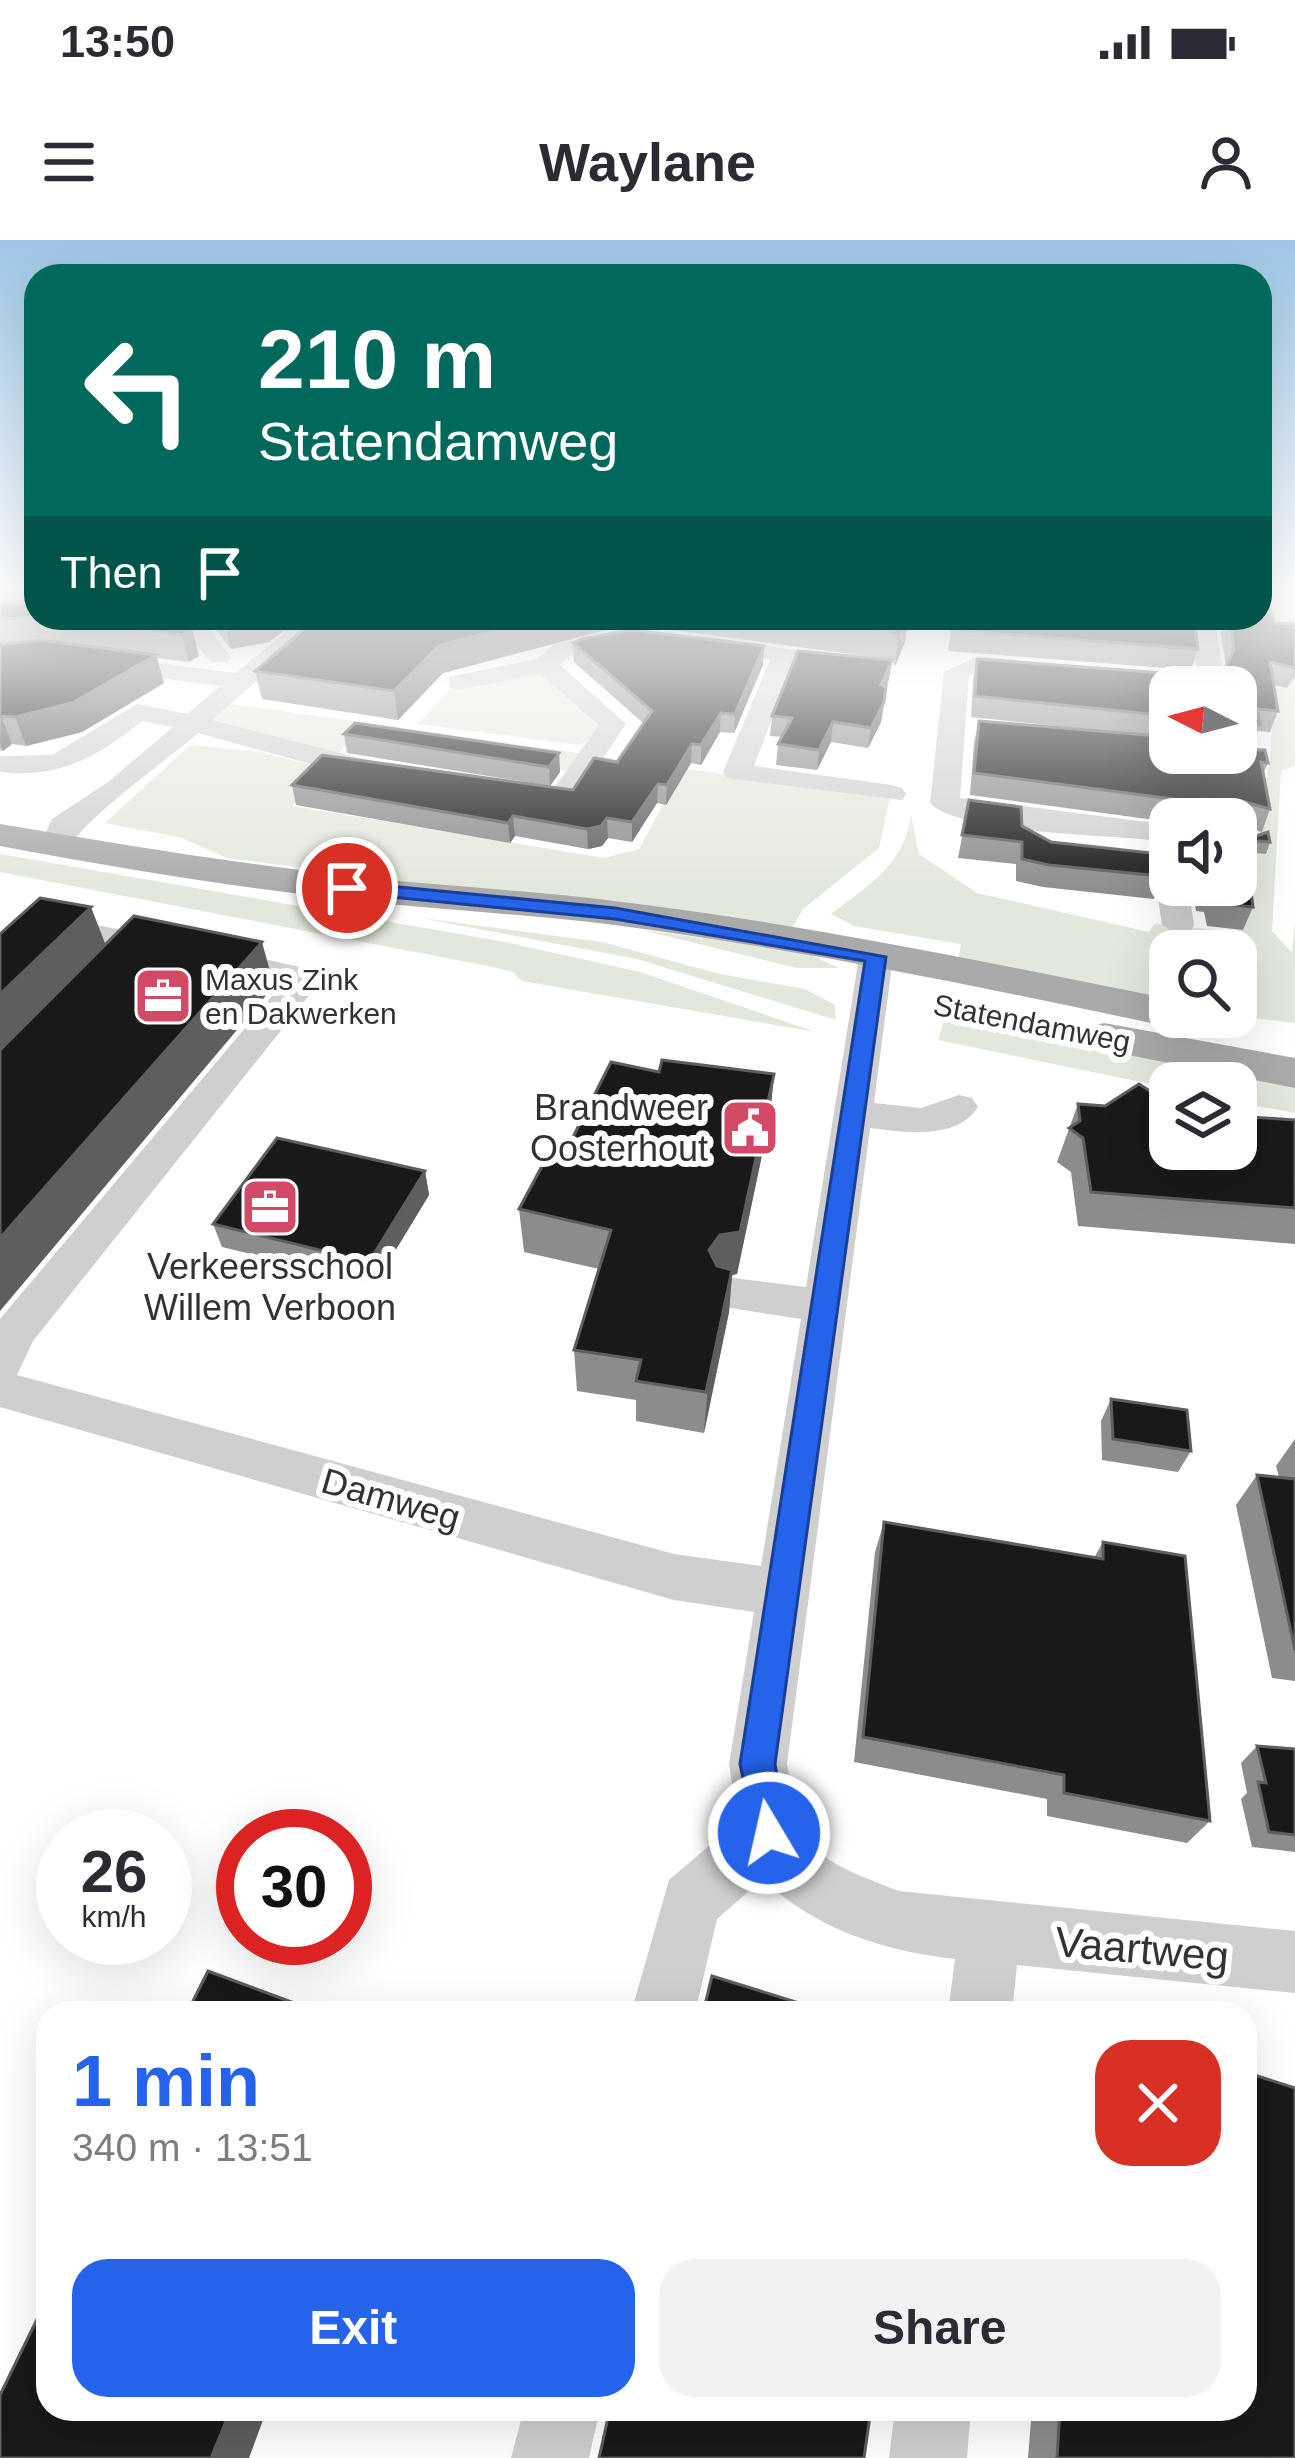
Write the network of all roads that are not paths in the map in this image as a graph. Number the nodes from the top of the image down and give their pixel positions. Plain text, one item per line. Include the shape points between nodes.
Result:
1 (229, 690) edge
2 (574, 690) edge
3 (770, 690) edge
4 (959, 690) edge
5 (194, 721) junction
6 (0, 764) edge
7 (411, 777) edge
8 (488, 790) edge
9 (892, 794) dead end
10 (0, 815) edge
11 (1035, 818) junction
12 (1149, 830) edge
13 (68, 833) junction
14 (0, 835) edge
15 (1048, 852) edge
16 (1108, 858) edge
17 (1149, 865) edge
18 (1175, 906) edge
19 (1178, 925) dead end
20 (141, 943) junction
21 (0, 972) edge
22 (873, 974) junction
23 (110, 975) edge
24 (1149, 1010) edge
25 (1257, 1028) edge
26 (1295, 1035) edge
27 (1295, 1073) edge
28 (958, 1107) dead end
29 (851, 1114) junction
30 (733, 1294) edge
31 (824, 1306) junction
32 (5, 1343) edge
33 (0, 1389) edge
34 (785, 1593) junction
35 (769, 1833) junction
36 (989, 1935) junction
37 (1295, 1962) edge
38 (666, 2001) edge
39 (981, 2001) edge
40 (559, 2421) edge
41 (932, 2421) edge
42 (550, 2458) edge
43 (928, 2458) edge

1 - 5 street
2 - 8 street via 613,724 550,817 481,812
3 - 9 street via 737,772
4 - 11 street via 962,729 945,802
5 - 6 street via 137,712 68,763
5 - 7 street via 323,762
5 - 13 street
10 - 13 main road, Statendamweg
11 - 12 street
11 - 15 street via 1034,845
13 - 14 main road, Statendamweg
13 - 22 main road, Statendamweg via 183,868 218,866 418,909
16 - 17 street
18 - 19 street
20 - 21 street via 50,926
20 - 23 street
20 - 32 street via 306,978
22 - 24 main road, Statendamweg
22 - 27 main road, Statendamweg
22 - 29 street
25 - 26 main road
28 - 29 street via 926,1121
29 - 31 street
30 - 31 street
31 - 34 street
33 - 34 street, Damweg via 674,1577
34 - 35 street via 758,1764
35 - 36 street, Vaartweg via 818,1890 899,1922
35 - 38 street via 691,1902
36 - 37 street, Vaartweg
36 - 39 street
40 - 42 street
41 - 43 street

